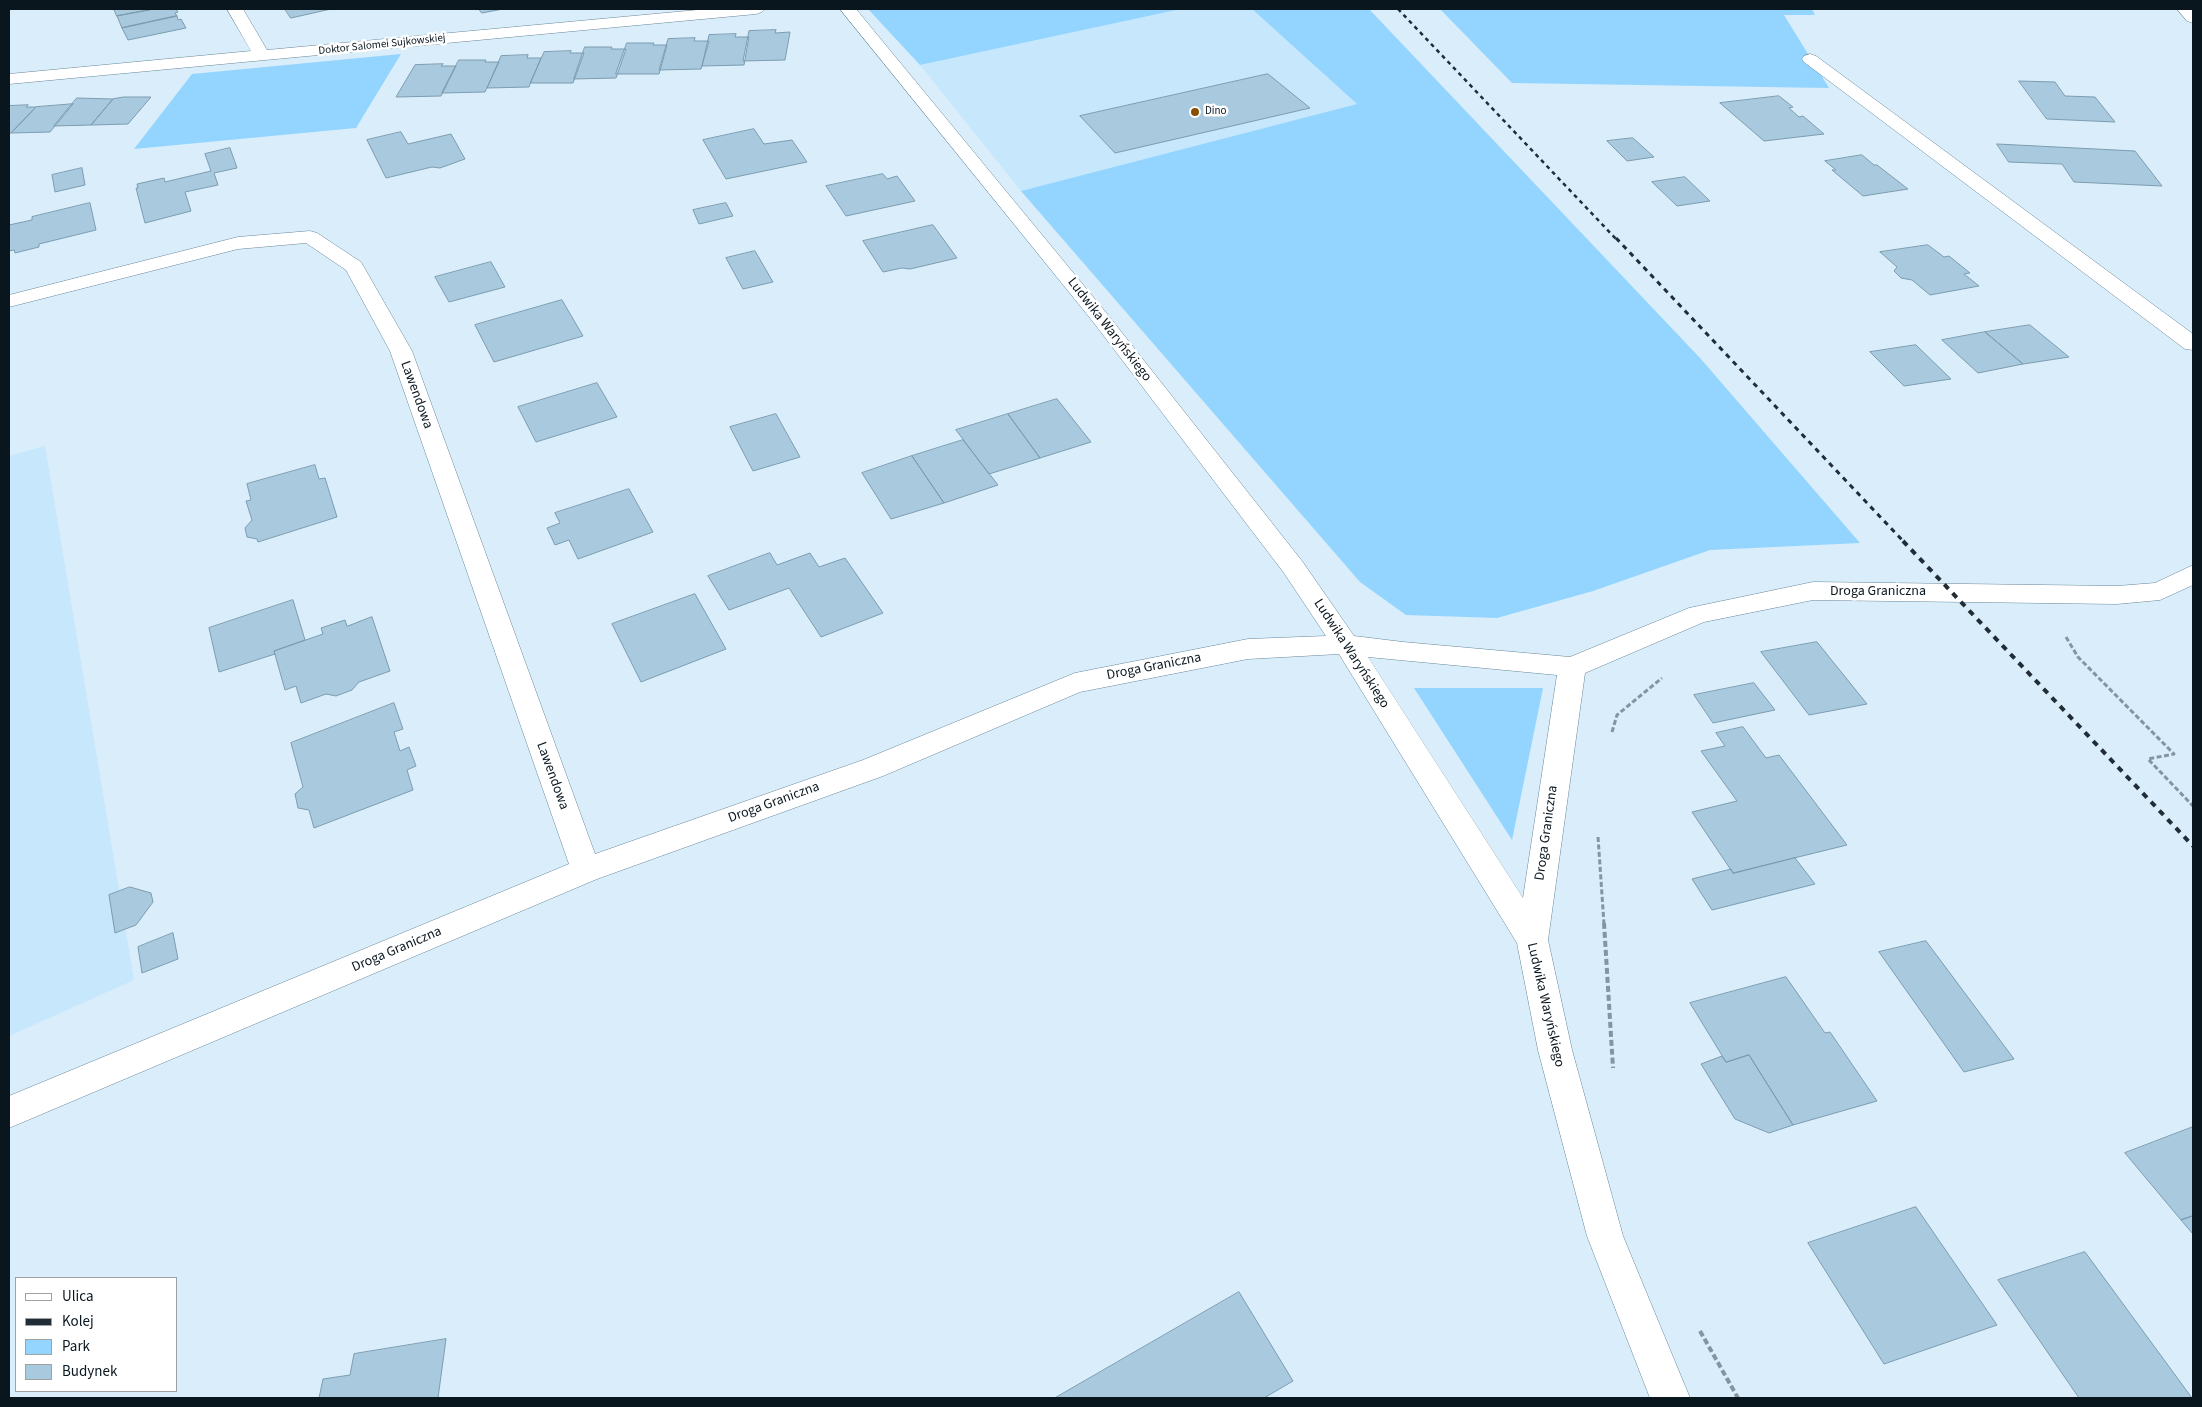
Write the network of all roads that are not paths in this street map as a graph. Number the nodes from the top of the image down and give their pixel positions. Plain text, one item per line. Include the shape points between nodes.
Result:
1 (234, 9) edge
2 (756, 9) edge
3 (848, 9) edge
4 (2185, 9) edge
5 (619, 15) edge
6 (2193, 18) edge
7 (262, 56) junction
8 (1810, 59) dead end
9 (9, 80) edge
10 (9, 301) edge
11 (2193, 344) edge
12 (2193, 574) edge
13 (1346, 644) junction
14 (1572, 667) junction
15 (586, 870) junction
16 (1532, 940) junction
17 (9, 1112) edge
18 (1670, 1398) edge

1 - 7 street
2 - 5 street, Doktor Salomei Sujkowskiej
3 - 13 street, Ludwika Waryńskiego via 1101,319 1293,567
4 - 6 street
5 - 7 street, Doktor Salomei Sujkowskiej
7 - 9 street, Doktor Salomei Sujkowskiej
8 - 11 street
10 - 15 street, Lawendowa via 238,243 310,237 354,266 401,351
12 - 14 street, Droga Graniczna via 2160,591 2117,596 1814,591 1698,614
13 - 14 street, Droga Graniczna
13 - 15 street, Droga Graniczna via 1248,649 1075,683 872,768
13 - 16 street, Ludwika Waryńskiego
14 - 16 street, Droga Graniczna
15 - 17 street, Droga Graniczna
16 - 18 street, Ludwika Waryńskiego via 1555,1050 1605,1236

